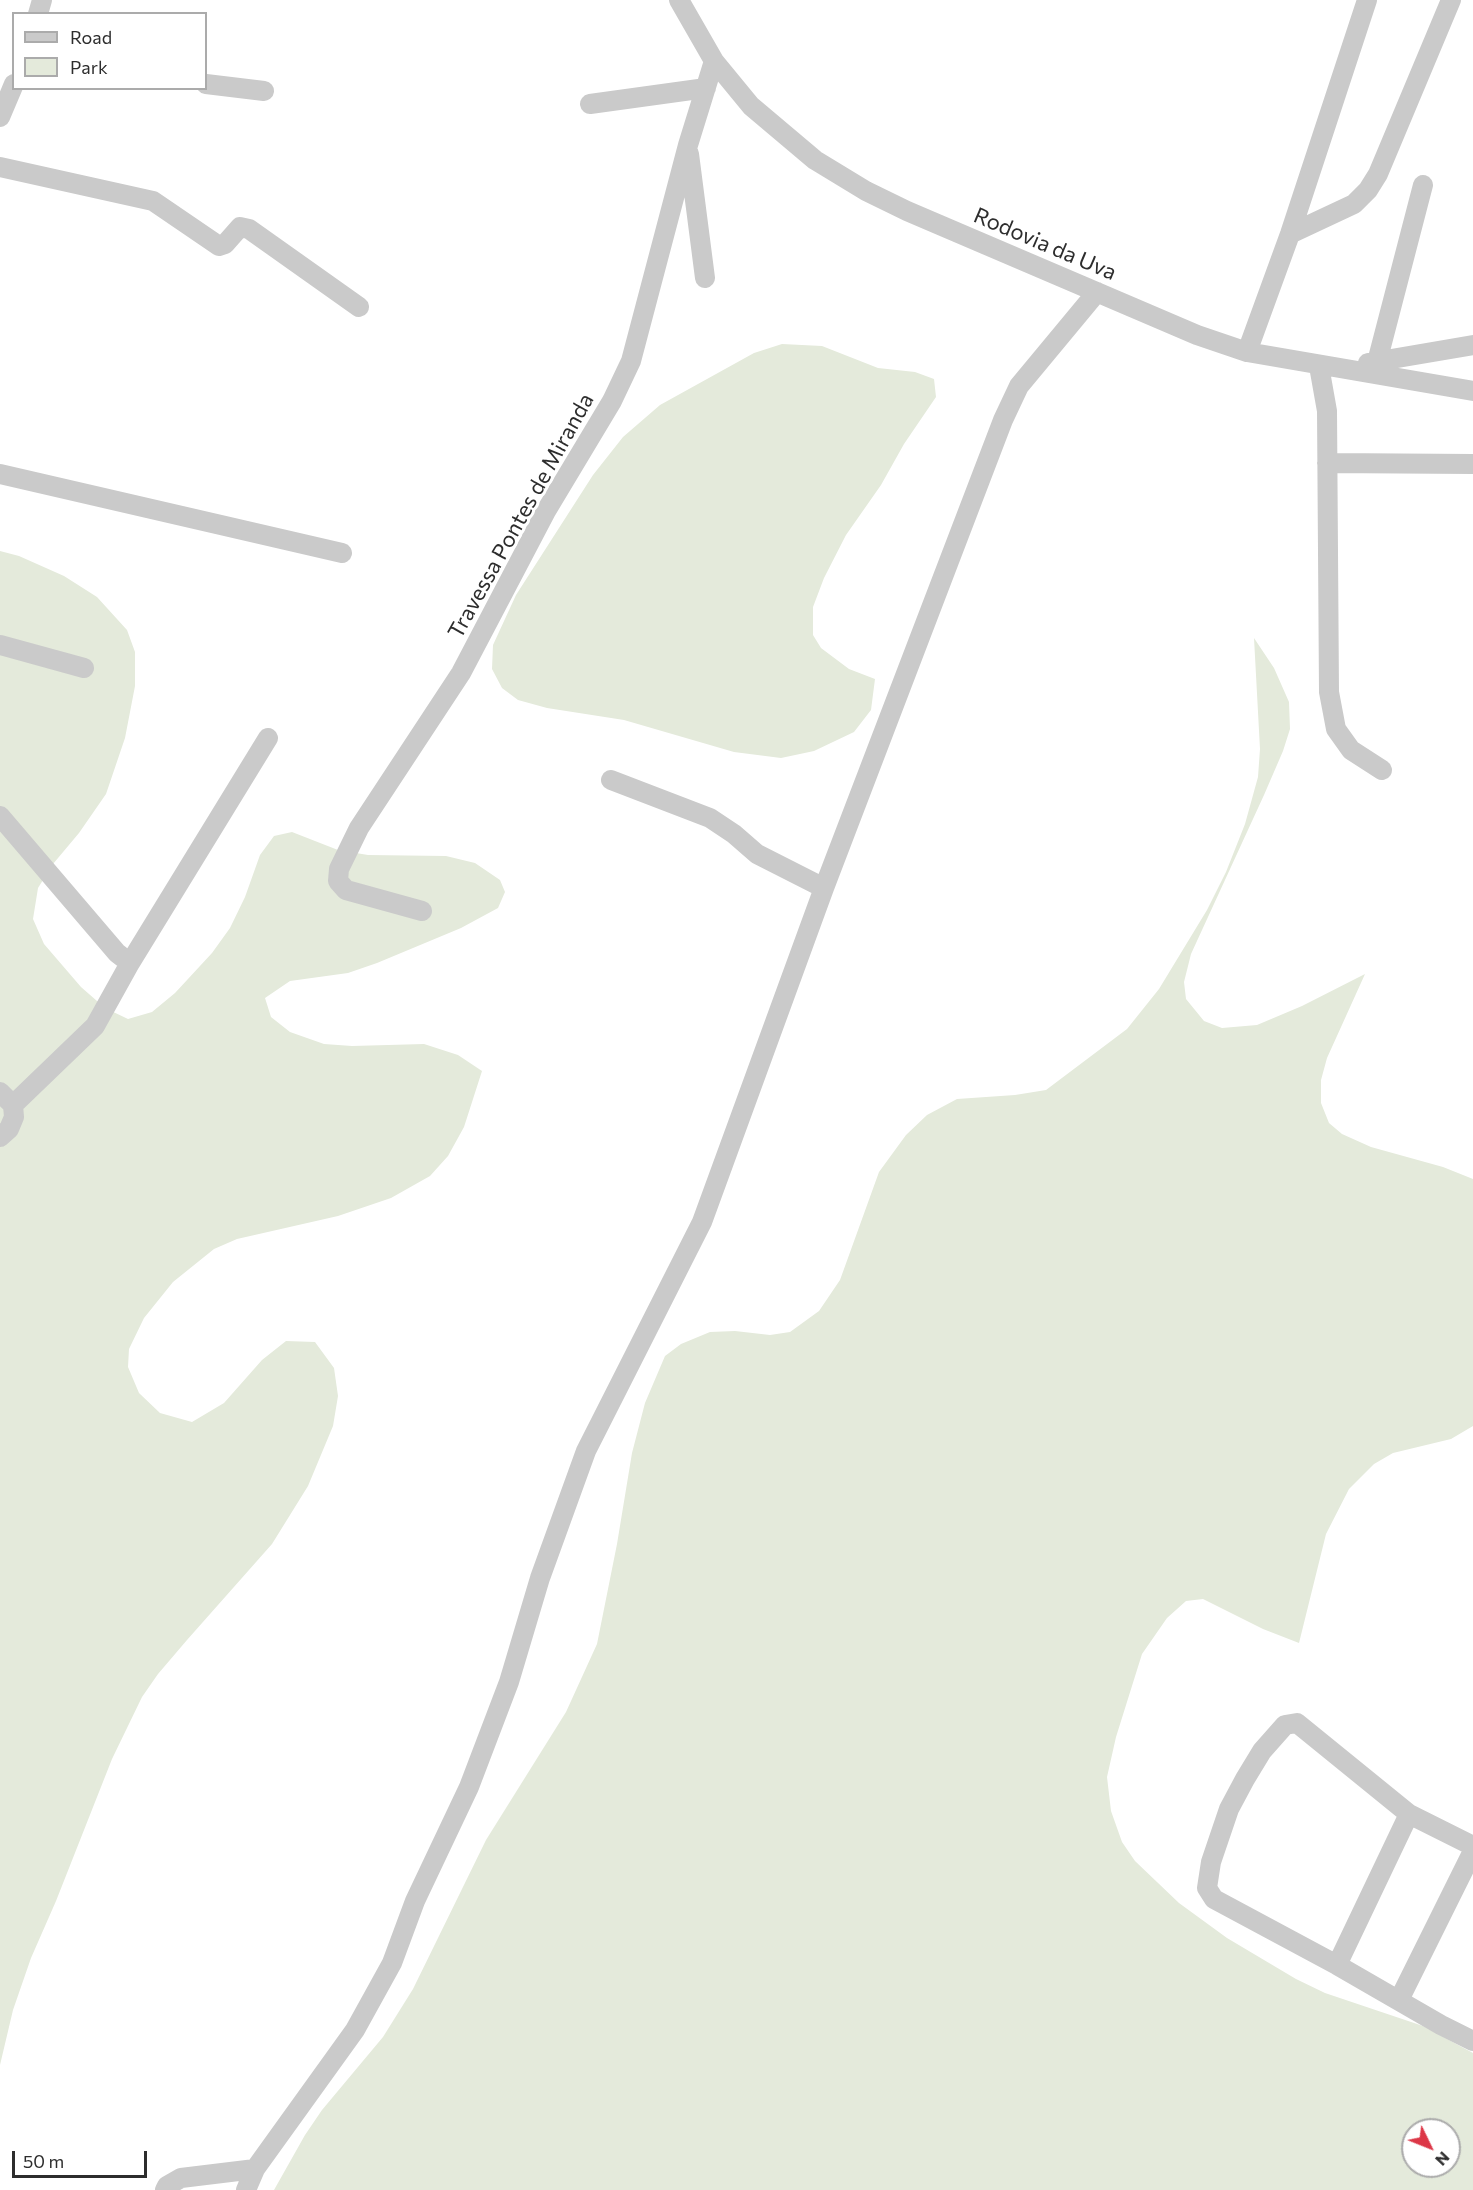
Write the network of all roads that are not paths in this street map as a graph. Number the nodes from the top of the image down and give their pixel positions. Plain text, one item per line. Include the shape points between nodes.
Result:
1 (680, 0) edge
2 (1367, 0) edge
3 (1451, 0) edge
4 (714, 61) junction
5 (207, 84) edge
6 (706, 88) junction
7 (12, 89) edge
8 (264, 91) dead end
9 (590, 104) dead end
10 (0, 117) edge
11 (688, 145) junction
12 (0, 167) edge
13 (1423, 185) dead end
14 (1290, 234) junction
15 (705, 278) dead end
16 (1097, 292) junction
17 (359, 307) dead end
18 (1473, 345) edge
19 (1247, 352) junction
20 (1377, 362) junction
21 (1327, 367) junction
22 (1473, 391) edge
23 (1328, 463) junction
24 (1473, 464) edge
25 (0, 474) edge
26 (342, 553) dead end
27 (0, 645) edge
28 (84, 668) dead end
29 (268, 738) dead end
30 (1382, 770) dead end
31 (611, 780) dead end
32 (0, 816) edge
33 (824, 888) junction
34 (422, 911) dead end
35 (130, 963) junction
36 (6, 1098) edge
37 (0, 1137) edge
38 (1409, 1814) junction
39 (1473, 1846) edge
40 (1473, 1851) edge
41 (1337, 1965) junction
42 (1399, 2000) junction
43 (1473, 2041) edge
44 (255, 2169) junction
45 (165, 2190) edge
46 (246, 2190) edge

1 - 4 street, Rodovia da Uva
2 - 14 street
3 - 14 street via 1368,190 1354,204
4 - 6 street, Travessa Pontes de Miranda
4 - 16 street, Rodovia da Uva via 751,106 801,150 832,171 907,211
5 - 8 street
6 - 9 street
6 - 11 street, Travessa Pontes de Miranda
7 - 10 street
11 - 15 street
11 - 34 street, Travessa Pontes de Miranda via 631,361 612,401 546,511 461,674 359,828 339,869 338,881 346,890
12 - 17 street via 153,201 219,246 240,227 249,229
13 - 20 street
14 - 19 street
16 - 19 street, Rodovia da Uva
16 - 33 street via 1019,386 1003,420
18 - 20 street
19 - 21 street, Rodovia da Uva
20 - 21 street
21 - 22 street, Rodovia da Uva
21 - 23 street
23 - 24 street
23 - 30 street via 1329,692 1336,729 1351,750
25 - 26 street
27 - 28 street
29 - 35 street
31 - 33 street via 710,818 757,854
32 - 35 street via 117,954
33 - 44 street via 702,1222 586,1450 540,1578 509,1682 469,1787 415,1901 392,1963 355,2030
35 - 36 street via 95,1026
36 - 37 street via 14,1117
38 - 39 street
38 - 41 street
38 - 41 street via 1297,1723 1285,1725 1262,1751 1230,1809 1211,1862 1207,1888 1214,1899
40 - 42 street
41 - 42 street
42 - 43 street
44 - 45 street via 181,2178
44 - 46 street

